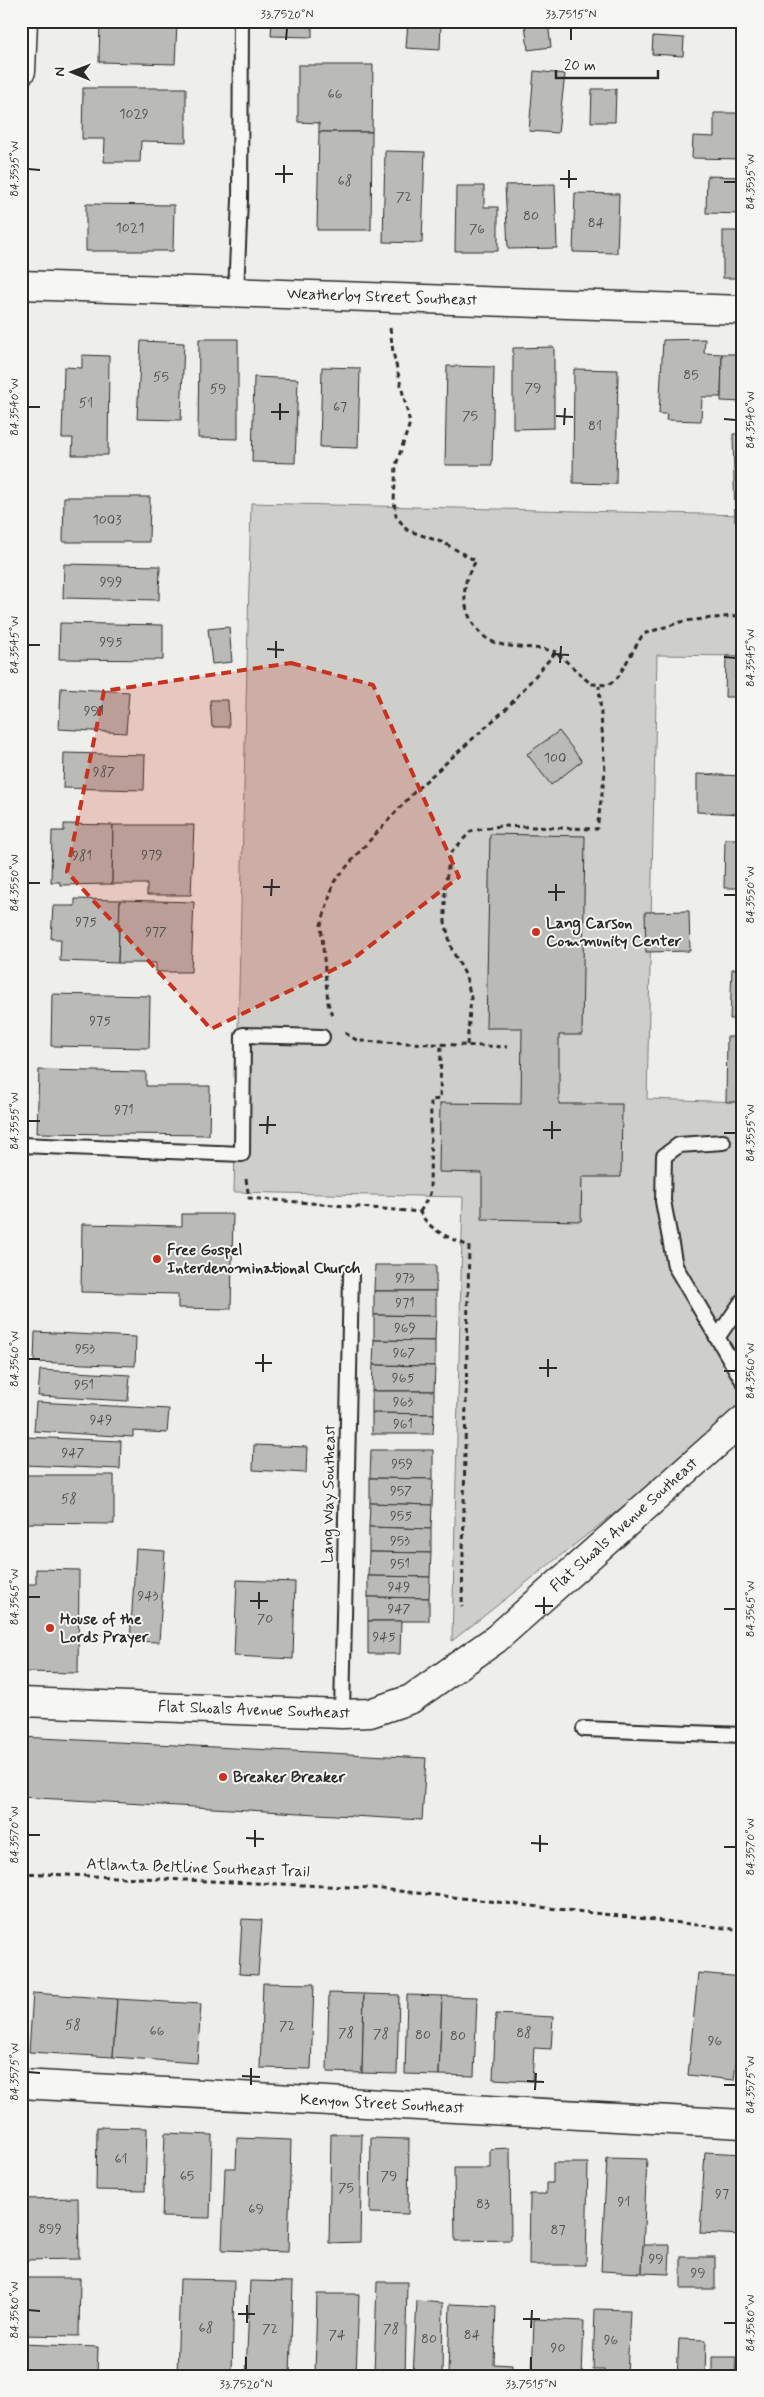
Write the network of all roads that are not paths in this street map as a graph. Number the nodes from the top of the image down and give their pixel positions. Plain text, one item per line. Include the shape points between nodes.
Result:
1 (23, 21) edge
2 (241, 21) edge
3 (21, 71) edge
4 (21, 284) edge
5 (236, 292) junction
6 (743, 310) edge
7 (322, 1037) dead end
8 (723, 1142) dead end
9 (21, 1145) edge
10 (351, 1275) dead end
11 (743, 1300) edge
12 (717, 1338) junction
13 (743, 1381) edge
14 (743, 1420) edge
15 (21, 1702) edge
16 (342, 1714) junction
17 (584, 1729) dead end
18 (743, 1735) edge
19 (21, 2084) edge
20 (743, 2124) edge

1 - 3 street
2 - 5 lane
4 - 5 street, Weatherby Street Southeast
5 - 6 street, Weatherby Street Southeast
7 - 9 lane via 243,1035 242,1154
8 - 12 lane via 680,1145 664,1156 663,1202 675,1266
10 - 16 lane, Lang Way Southeast
11 - 12 lane
12 - 13 lane
14 - 16 street, Flat Shoals Avenue Southeast via 496,1639 411,1700 370,1713
15 - 16 street, Flat Shoals Avenue Southeast
17 - 18 lane
19 - 20 street, Kenyon Street Southeast

